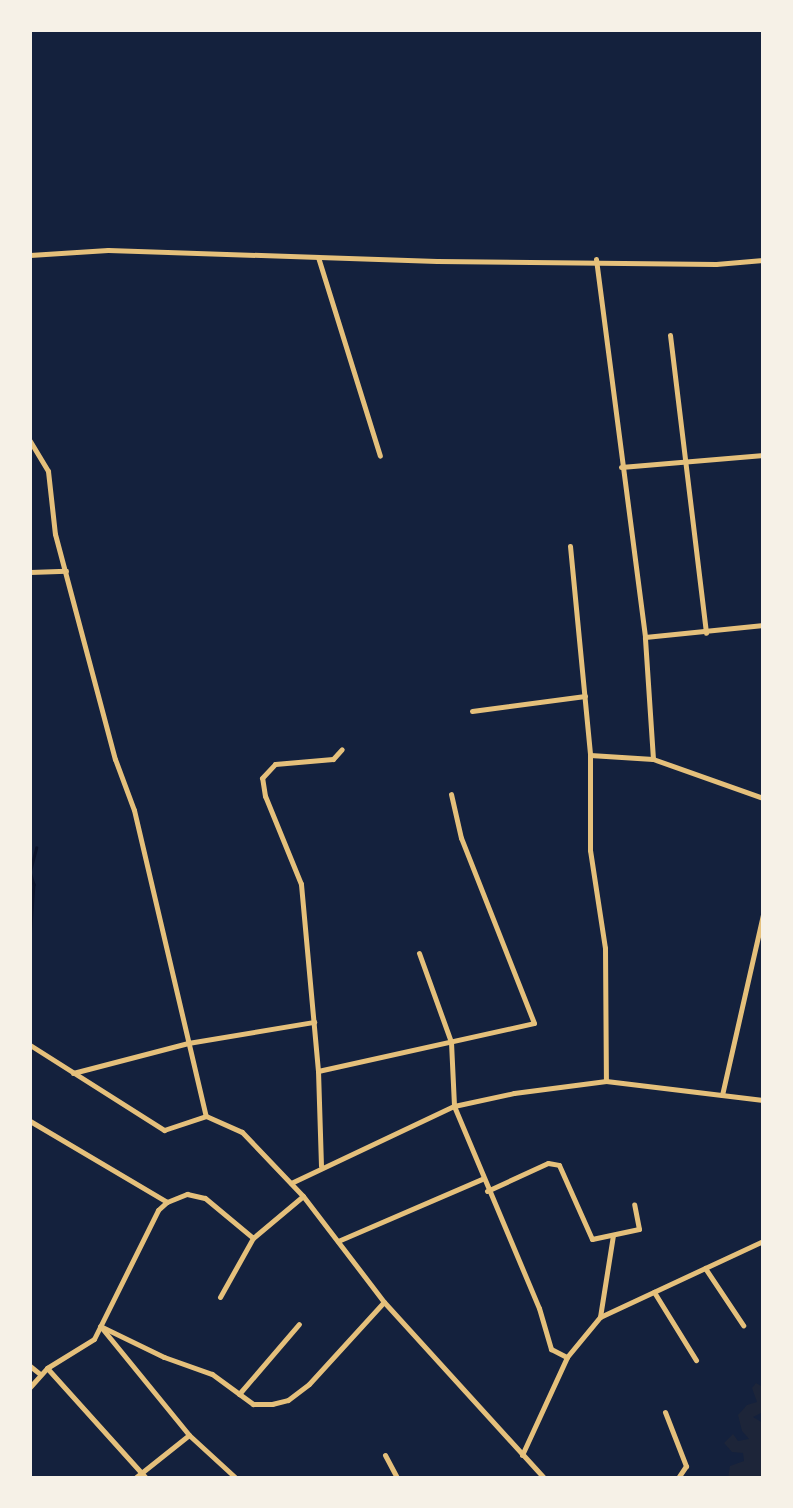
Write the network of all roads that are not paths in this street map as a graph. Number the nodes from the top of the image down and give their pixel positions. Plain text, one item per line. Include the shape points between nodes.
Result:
1 (30, 255) edge
2 (318, 257) junction
3 (596, 259) junction
4 (763, 260) edge
5 (670, 335) dead end
6 (30, 441) edge
7 (380, 456) dead end
8 (763, 456) edge
9 (683, 460) junction
10 (621, 467) junction
11 (570, 546) dead end
12 (66, 571) junction
13 (30, 572) edge
14 (763, 625) edge
15 (706, 633) junction
16 (645, 638) junction
17 (585, 696) junction
18 (472, 711) dead end
19 (342, 749) dead end
20 (590, 755) junction
21 (653, 759) junction
22 (451, 794) dead end
23 (763, 798) edge
24 (763, 915) edge
25 (419, 953) dead end
26 (314, 1022) junction
27 (451, 1041) junction
28 (188, 1044) junction
29 (30, 1045) edge
30 (318, 1071) junction
31 (73, 1073) junction
32 (606, 1081) junction
33 (722, 1095) junction
34 (763, 1100) edge
35 (454, 1106) junction
36 (206, 1116) junction
37 (30, 1121) edge
38 (321, 1166) junction
39 (482, 1179) junction
40 (291, 1183) junction
41 (487, 1191) junction
42 (303, 1196) junction
43 (167, 1202) junction
44 (634, 1204) dead end
45 (613, 1235) junction
46 (253, 1238) junction
47 (338, 1241) junction
48 (763, 1241) edge
49 (705, 1268) junction
50 (654, 1292) junction
51 (220, 1297) dead end
52 (384, 1302) junction
53 (600, 1317) junction
54 (299, 1324) dead end
55 (743, 1325) dead end
56 (100, 1326) junction
57 (567, 1357) junction
58 (696, 1360) dead end
59 (30, 1366) edge
60 (47, 1368) junction
61 (40, 1374) junction
62 (30, 1387) edge
63 (239, 1394) junction
64 (665, 1412) dead end
65 (189, 1435) junction
66 (385, 1455) dead end
67 (522, 1455) junction
68 (144, 1475) edge
69 (135, 1478) edge
70 (236, 1478) edge
71 (397, 1478) edge
72 (544, 1478) edge
73 (678, 1478) edge

1 - 2 street via 108,250
2 - 3 street
2 - 7 street
3 - 4 street via 682,264
3 - 10 street
5 - 9 street
6 - 12 street via 48,471 55,534
8 - 9 street
9 - 10 street
9 - 15 street
10 - 16 street
11 - 17 street
12 - 13 street
12 - 28 street via 115,759 134,810
14 - 15 street
15 - 16 street
16 - 21 street
17 - 18 street
17 - 20 street
19 - 26 street via 333,759 275,764 262,778 301,884
20 - 21 street
20 - 32 street via 590,850 605,948
21 - 23 street
22 - 27 street via 461,838 534,1023
24 - 33 street
25 - 27 street
26 - 28 street
26 - 30 street
27 - 30 street
27 - 35 street
28 - 31 street
28 - 36 street
29 - 31 street
30 - 38 street
31 - 36 street via 164,1130
32 - 33 street
32 - 35 street
33 - 34 street
35 - 38 street
35 - 39 street
36 - 40 street via 242,1132
37 - 43 street
38 - 40 street
39 - 41 street
39 - 47 street
40 - 42 street
41 - 45 street via 548,1163 559,1165 592,1239
41 - 57 street via 539,1308 551,1349
42 - 46 street
42 - 47 street
43 - 46 street via 187,1194 205,1198
43 - 56 street via 158,1210
44 - 45 street via 639,1229
45 - 53 street
46 - 51 street
47 - 52 street
48 - 49 street
49 - 50 street
49 - 55 street
50 - 53 street
50 - 58 street
52 - 63 street via 333,1361 288,1401 253,1404
52 - 67 street
53 - 57 street
54 - 63 street
56 - 60 street via 94,1339 77,1353
56 - 63 street via 212,1374
56 - 65 street
57 - 67 street
59 - 61 street
60 - 61 street
60 - 68 street
61 - 62 street
64 - 73 street via 686,1466
65 - 68 street
65 - 70 street
66 - 71 street
67 - 72 street
68 - 69 street

